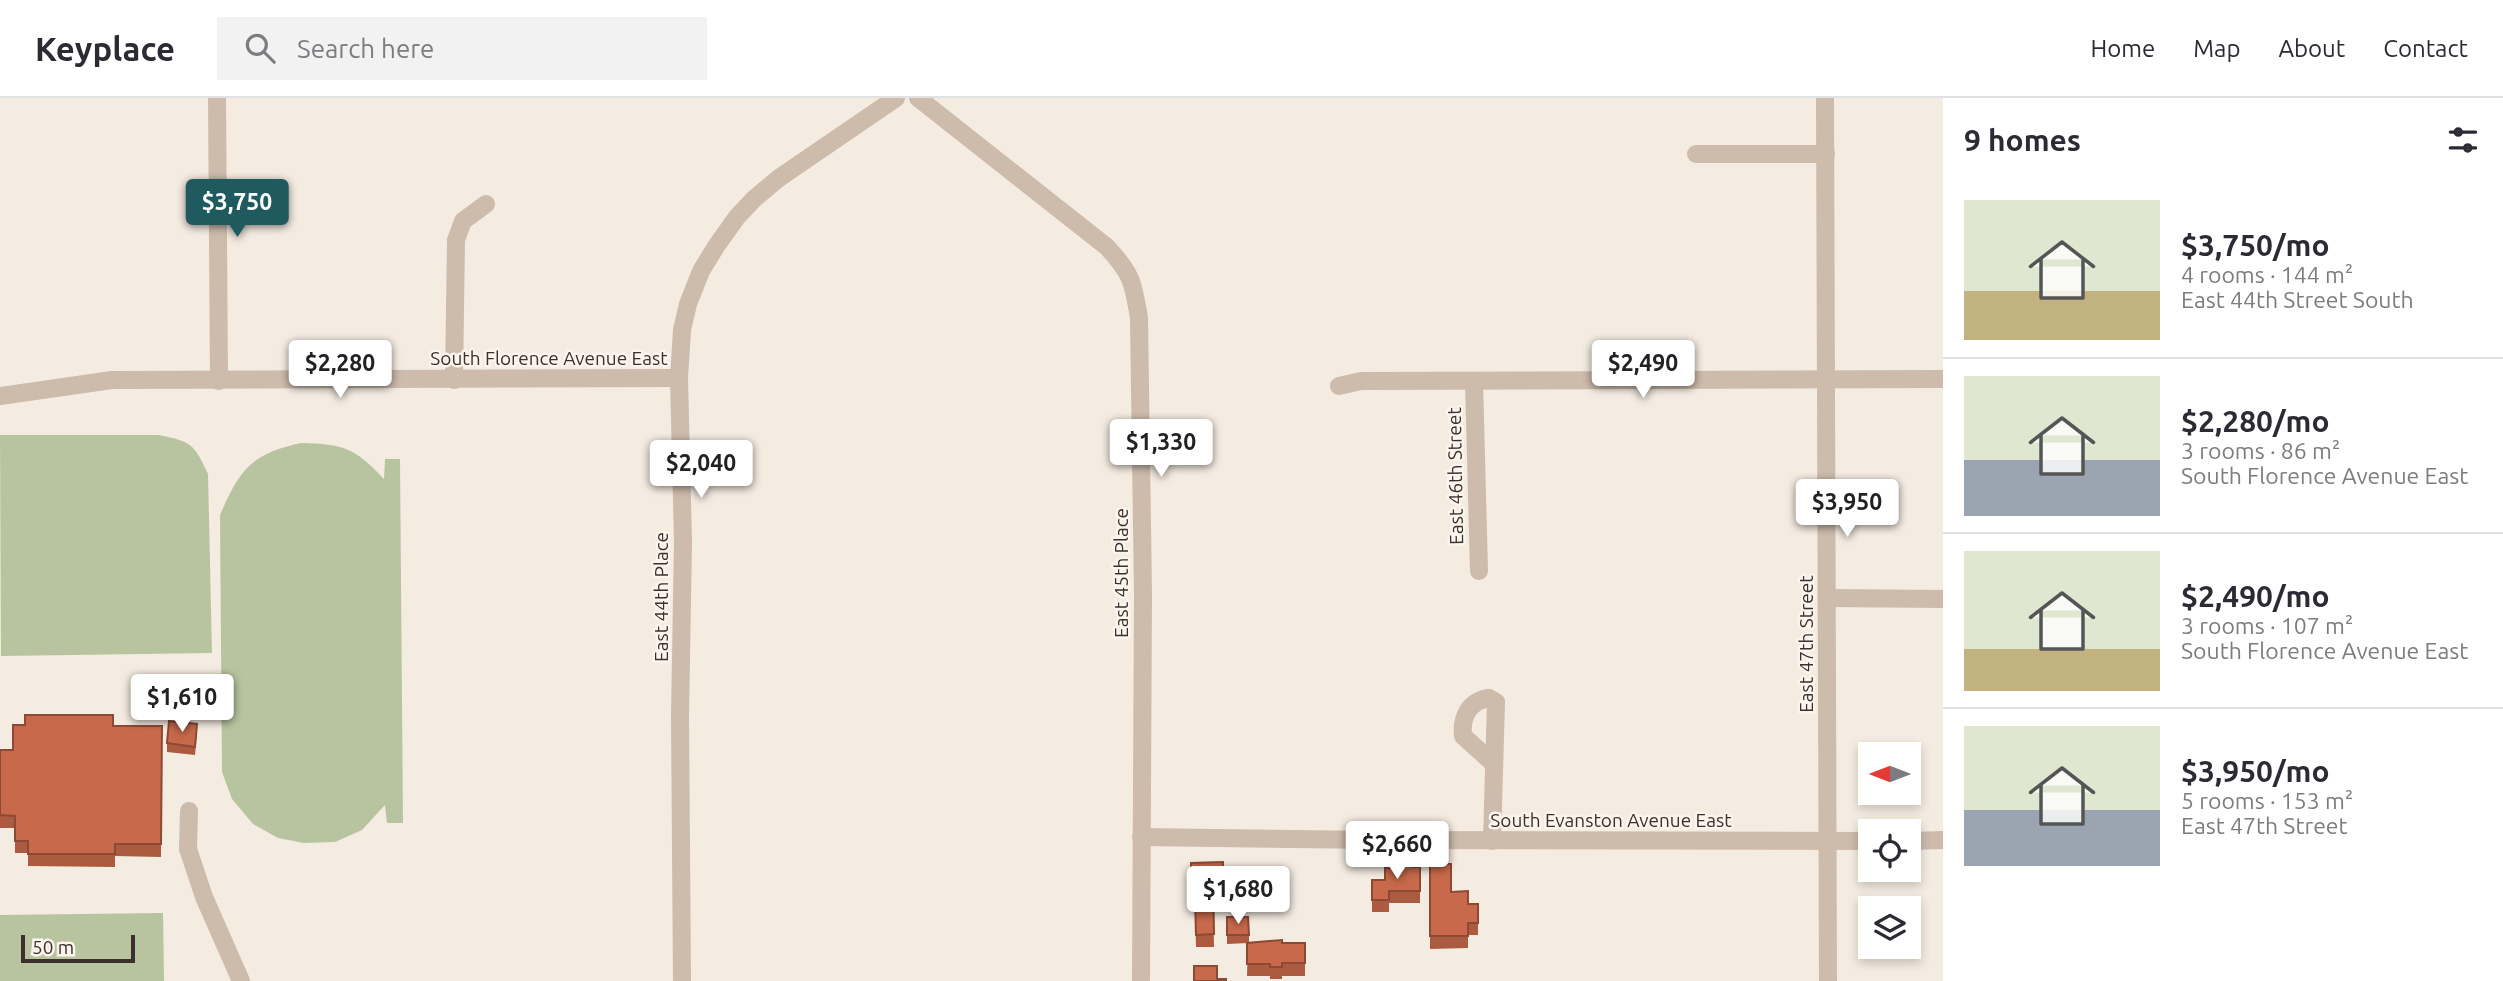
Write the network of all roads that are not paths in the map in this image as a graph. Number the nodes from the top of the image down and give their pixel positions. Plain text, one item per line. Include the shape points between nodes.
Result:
1 (218, 98) edge
2 (896, 98) edge
3 (918, 98) edge
4 (1825, 98) edge
5 (1696, 154) dead end
6 (1826, 154) junction
7 (486, 204) dead end
8 (679, 378) junction
9 (1943, 379) edge
10 (454, 380) junction
11 (1827, 380) junction
12 (219, 381) junction
13 (1474, 381) junction
14 (1339, 386) dead end
15 (0, 396) edge
16 (1479, 571) dead end
17 (1828, 598) junction
18 (1943, 599) edge
19 (1494, 764) dead end
20 (189, 811) dead end
21 (1140, 837) junction
22 (1943, 840) edge
23 (1492, 841) junction
24 (1858, 841) edge
25 (1921, 841) edge
26 (1826, 842) junction
27 (242, 981) edge
28 (681, 981) edge
29 (1141, 981) edge
30 (1828, 981) edge

1 - 12 street
2 - 8 street, East 44th Place via 779,178 737,217 701,271 688,304
3 - 21 street, East 45th Place via 1107,247 1126,268 1134,286 1139,317 1143,594
4 - 6 street, East 47th Street
5 - 6 street
6 - 11 street, East 47th Street
7 - 10 street via 463,221 456,240
8 - 10 street, South Florence Avenue East
8 - 28 street, East 44th Place
9 - 11 street
10 - 12 street, South Florence Avenue East
11 - 13 street
11 - 17 street, East 47th Street
12 - 15 street, South Florence Avenue East via 112,380
13 - 14 street via 1361,381
13 - 16 street, East 46th Street
17 - 18 street
17 - 26 street, East 47th Street
19 - 23 street
20 - 27 street via 188,849
21 - 23 street, South Evanston Avenue East
21 - 29 street, East 45th Place
22 - 25 street
23 - 26 street, South Evanston Avenue East
24 - 26 street, South Evanston Avenue East
26 - 30 street, East 47th Street

